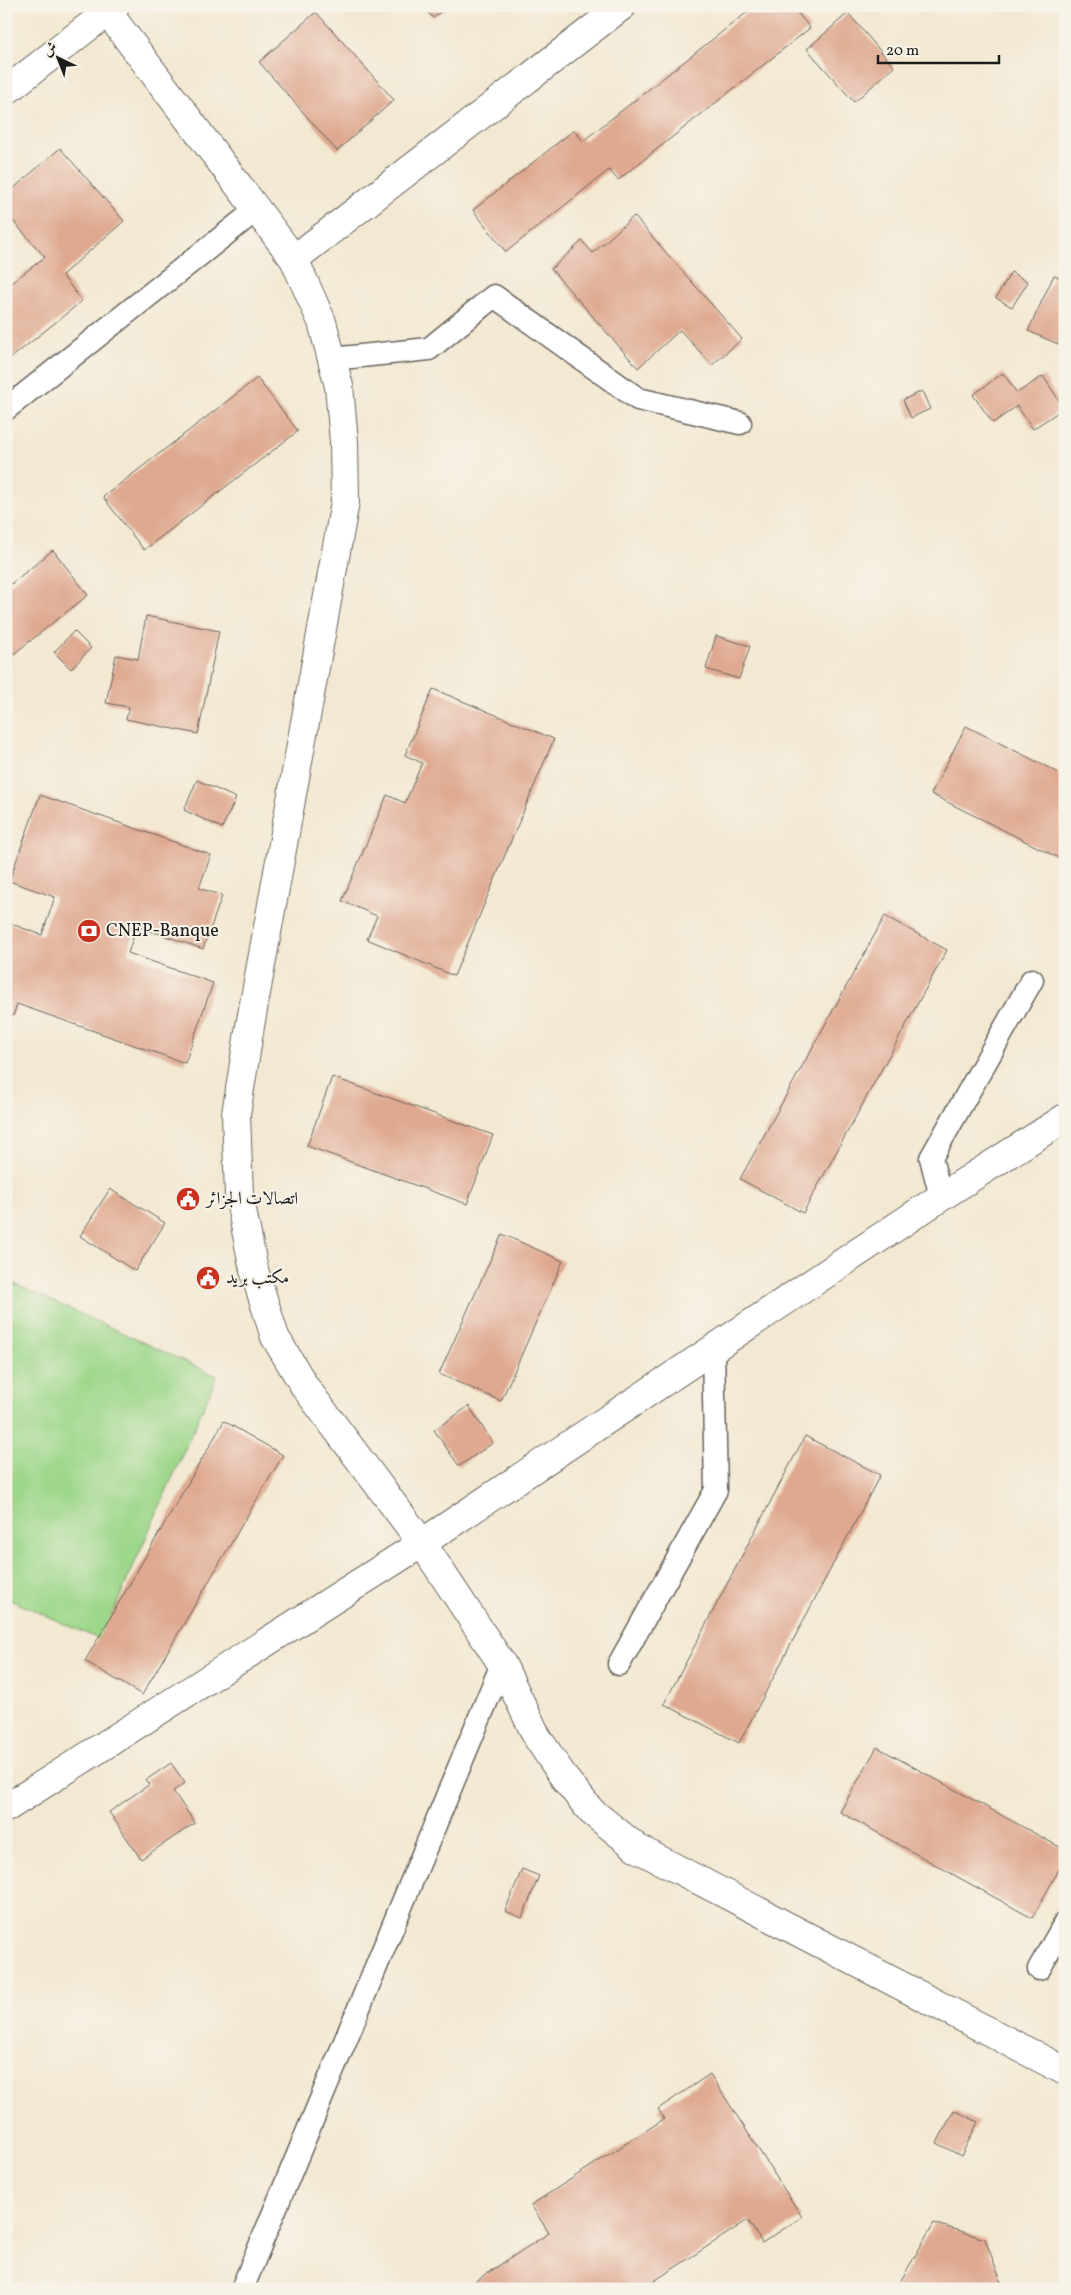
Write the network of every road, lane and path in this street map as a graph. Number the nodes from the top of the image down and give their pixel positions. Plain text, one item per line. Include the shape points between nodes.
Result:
1 (622, 6) edge
2 (109, 8) edge
3 (6, 91) edge
4 (256, 210) junction
5 (294, 259) junction
6 (332, 359) junction
7 (6, 409) edge
8 (740, 423) dead end
9 (1032, 980) dead end
10 (1065, 1118) edge
11 (941, 1197) junction
12 (712, 1349) junction
13 (422, 1543) junction
14 (502, 1664) junction
15 (619, 1664) dead end
16 (6, 1808) edge
17 (1065, 1923) edge
18 (1039, 1969) dead end
19 (1065, 2071) edge
20 (242, 2289) edge

1 - 5 street
2 - 3 street
2 - 4 street
4 - 5 street
4 - 7 lane
5 - 6 street via 322,322
6 - 8 lane via 428,349 494,296 638,399
6 - 13 street via 341,404 345,502 238,1104 239,1195 254,1270 275,1336 305,1387
9 - 11 lane via 931,1158
10 - 11 street
11 - 12 street
12 - 13 street
12 - 15 lane via 716,1490
13 - 14 street
13 - 16 street
14 - 19 street via 537,1737 565,1779 591,1811 637,1848
14 - 20 lane
17 - 18 lane

